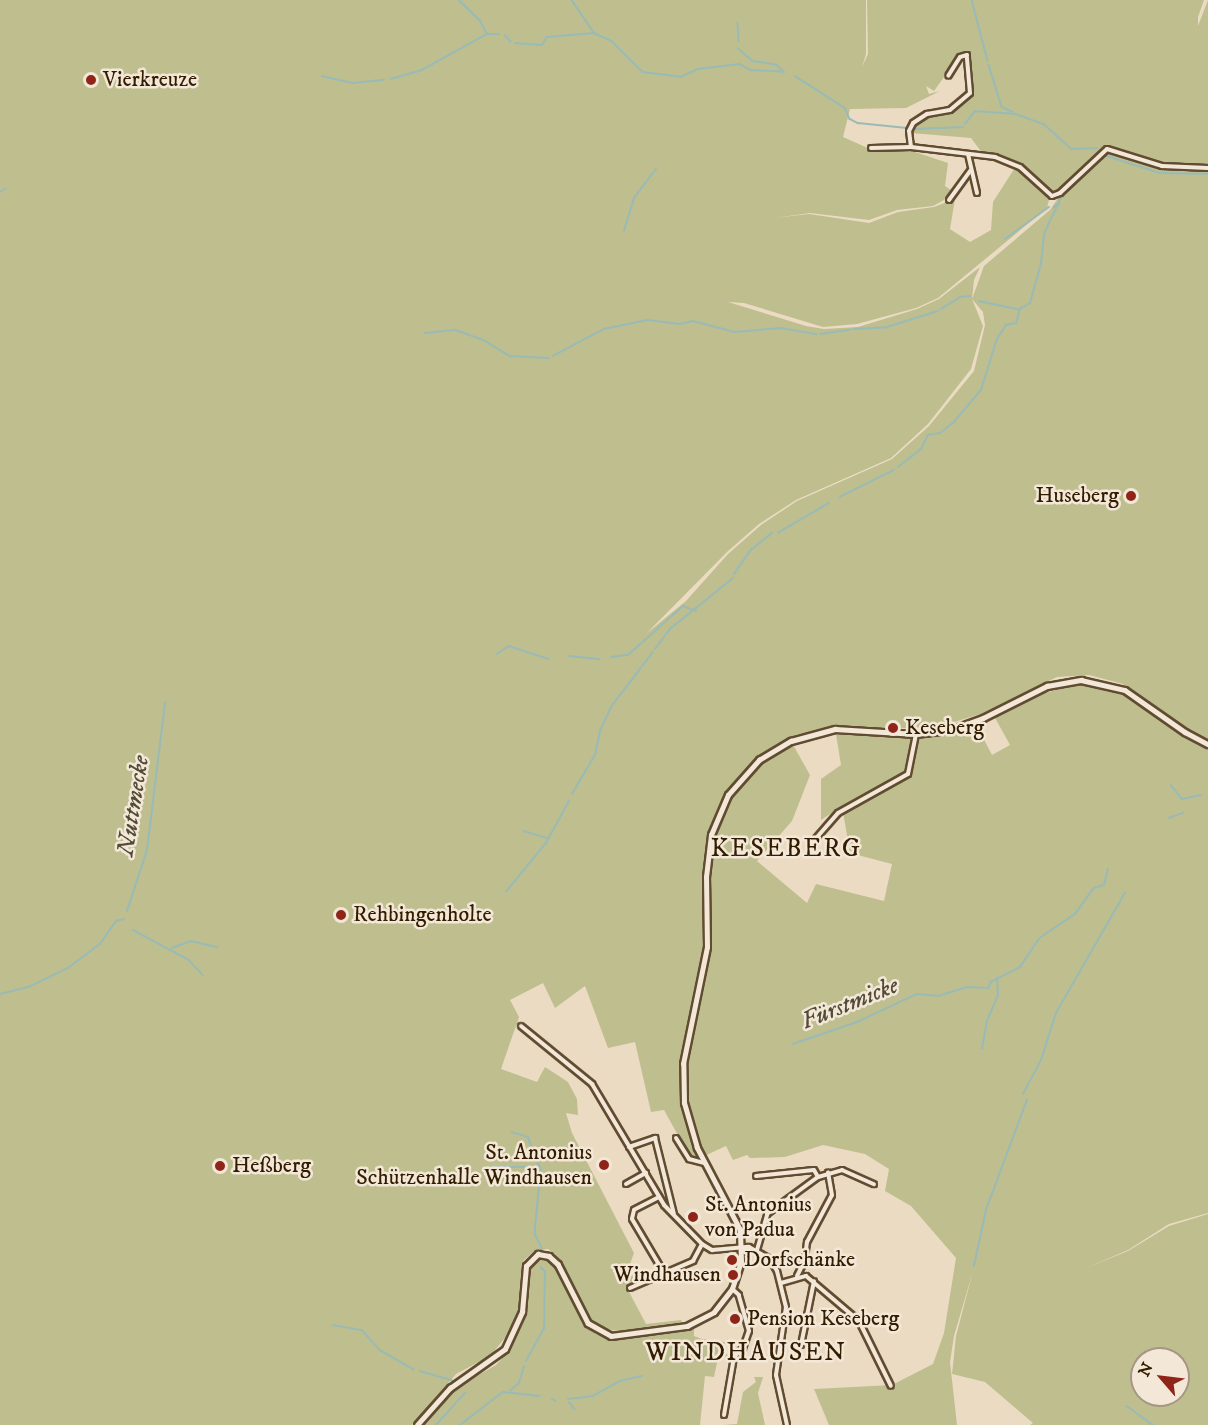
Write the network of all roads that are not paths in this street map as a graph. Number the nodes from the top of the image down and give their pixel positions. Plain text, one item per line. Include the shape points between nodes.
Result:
1 (948, 76) dead end
2 (911, 147) junction
3 (871, 148) dead end
4 (968, 154) junction
5 (1208, 168) edge
6 (970, 171) junction
7 (977, 193) dead end
8 (949, 200) dead end
9 (916, 734) junction
10 (1208, 744) edge
11 (811, 844) dead end
12 (521, 1026) dead end
13 (676, 1138) dead end
14 (629, 1147) junction
15 (704, 1163) junction
16 (828, 1172) junction
17 (646, 1173) junction
18 (756, 1176) dead end
19 (818, 1177) junction
20 (626, 1184) dead end
21 (874, 1184) dead end
22 (659, 1197) junction
23 (674, 1215) junction
24 (702, 1244) junction
25 (743, 1247) junction
26 (757, 1250) junction
27 (664, 1273) junction
28 (797, 1276) junction
29 (814, 1281) junction
30 (781, 1284) junction
31 (630, 1288) dead end
32 (732, 1289) junction
33 (801, 1345) dead end
34 (891, 1386) dead end
35 (724, 1415) dead end
36 (417, 1425) edge
37 (787, 1425) edge

1 - 2 street via 960,57 967,55 970,93 950,110 927,114 913,123 909,131
2 - 3 street
2 - 4 street
4 - 5 street via 1005,160 1054,196 1107,149 1162,166
4 - 6 street
6 - 7 street via 977,181
6 - 8 street
9 - 10 main road via 967,725 1035,691 1081,680 1125,690
9 - 11 street via 908,774 838,813
9 - 15 main road via 835,729 790,741 745,773 718,814 706,861 704,964 683,1064 684,1103
12 - 14 street via 586,1077
13 - 15 street via 689,1159
14 - 17 street
14 - 23 street via 655,1138
15 - 25 main road via 737,1221
16 - 19 street
16 - 21 street via 852,1172
16 - 28 street via 832,1195 807,1242 805,1260
17 - 20 street
17 - 22 street
18 - 19 street via 814,1170
19 - 26 street via 796,1189 763,1219
22 - 23 street
22 - 27 street via 634,1210 632,1219
23 - 24 street
24 - 25 street via 712,1250
24 - 27 street via 693,1262
25 - 26 street
25 - 32 main road
26 - 30 street via 770,1259
27 - 31 street
28 - 29 street
28 - 30 street
29 - 33 street
29 - 34 street via 859,1321
30 - 37 street via 786,1307 776,1375
32 - 35 street via 739,1295 749,1331 743,1348 734,1357
32 - 36 main road via 714,1312 687,1326 611,1336 588,1323 558,1264 549,1256 538,1254 526,1266 522,1312 505,1348 450,1388

